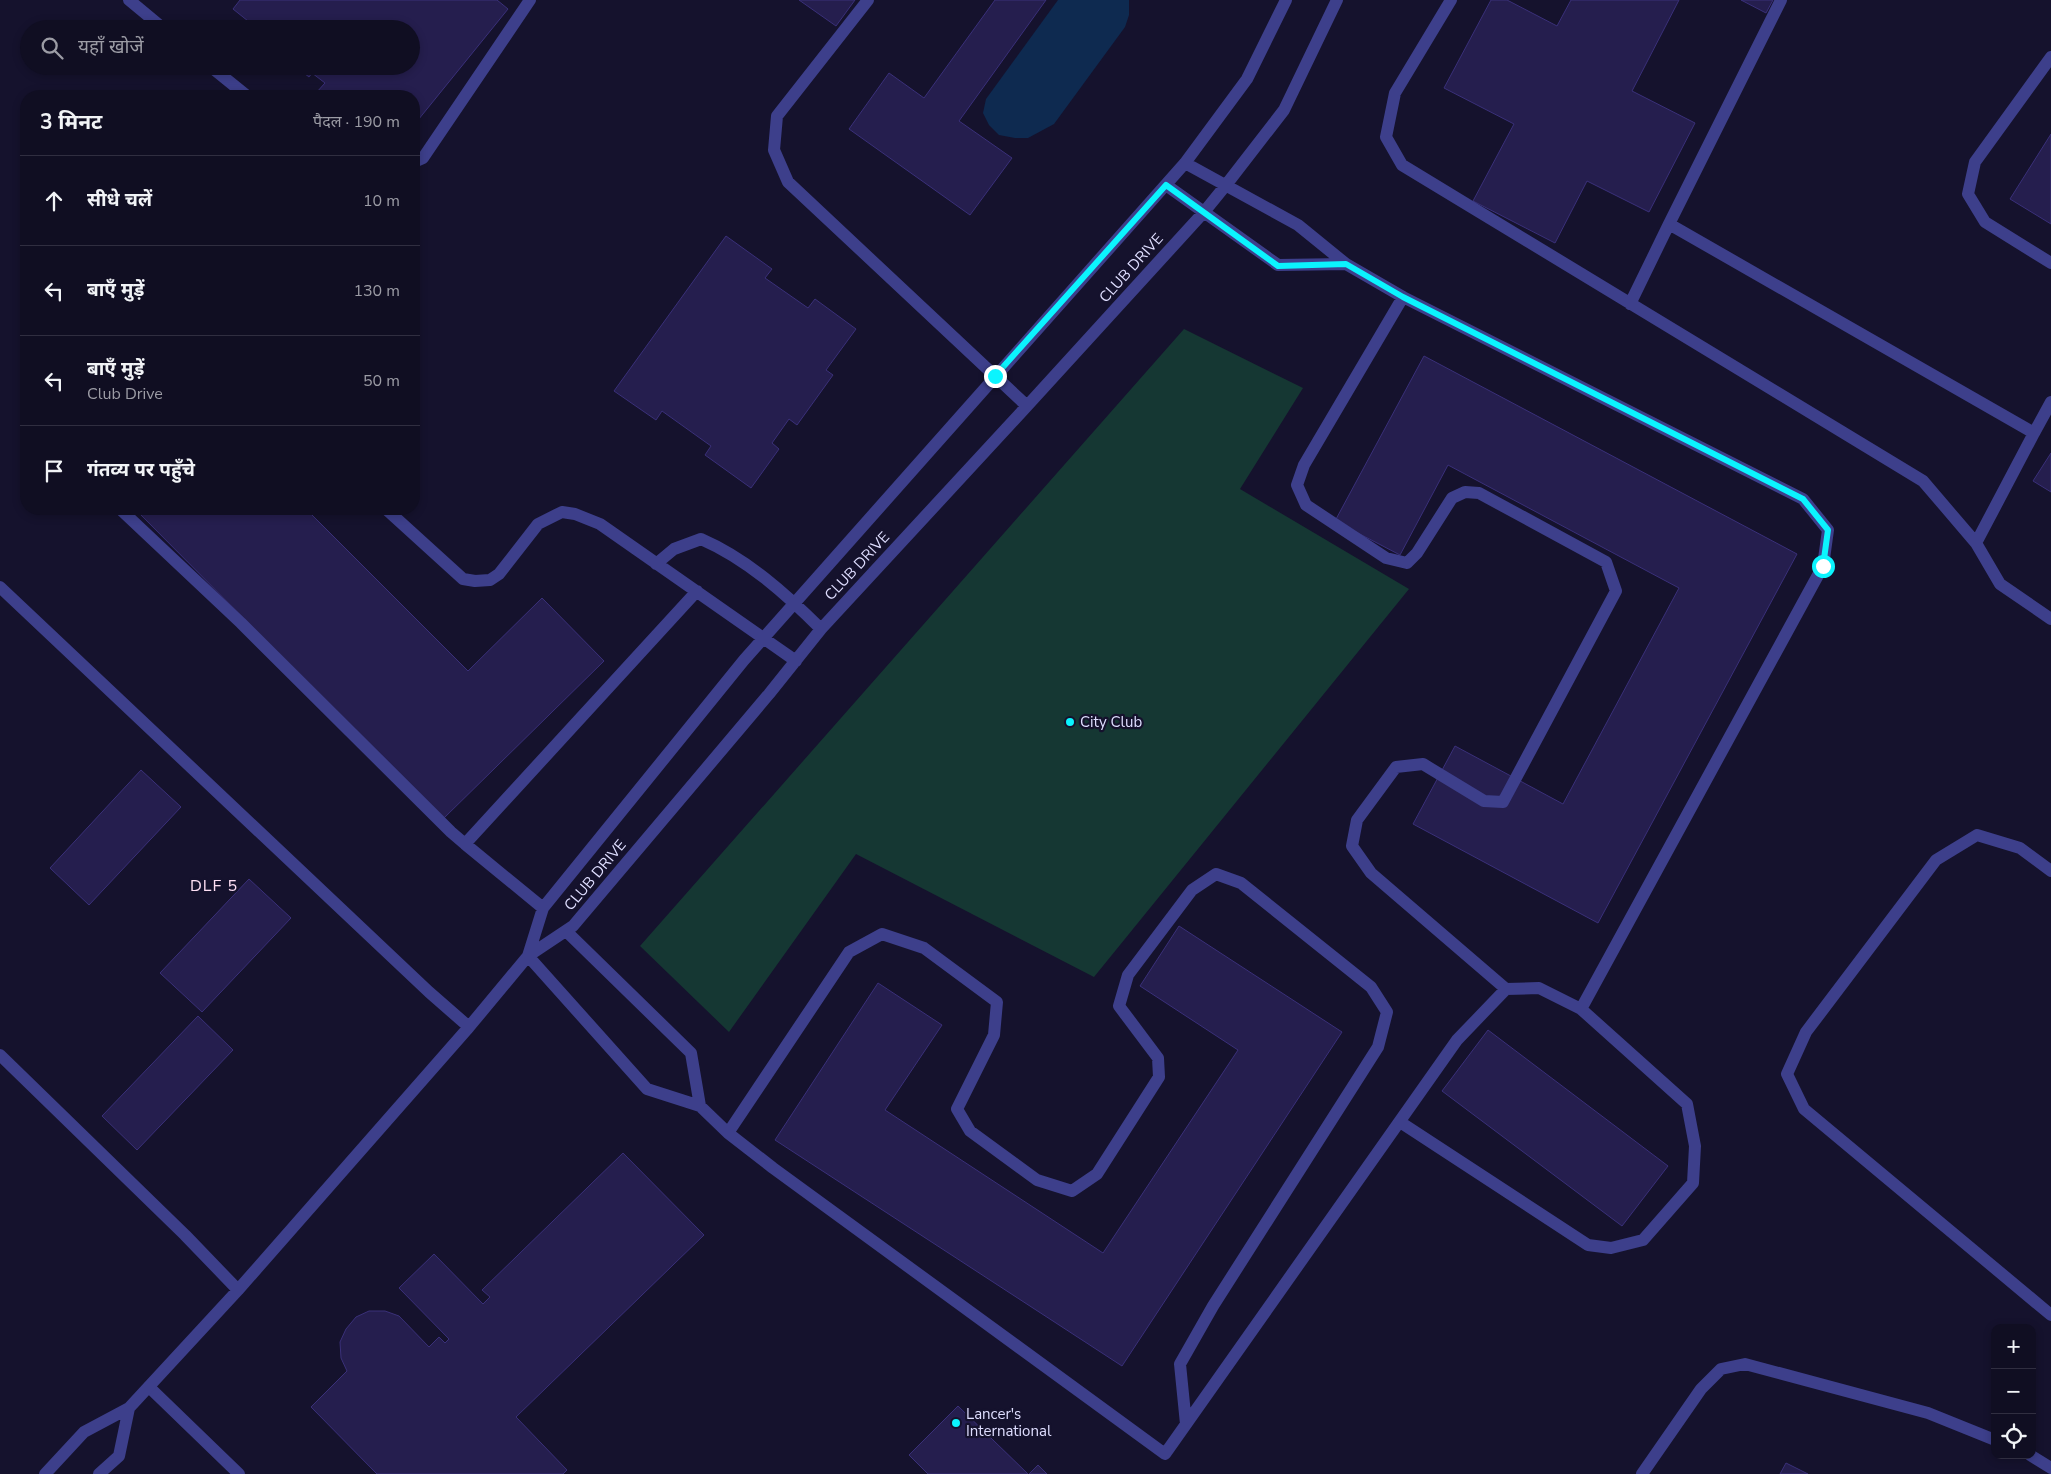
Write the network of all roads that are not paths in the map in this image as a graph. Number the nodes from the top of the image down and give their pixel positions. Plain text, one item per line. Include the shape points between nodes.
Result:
1 (129, 0) edge
2 (530, 0) edge
3 (868, 0) edge
4 (1286, 0) edge
5 (1337, 0) edge
6 (1451, 0) edge
7 (1782, 0) edge
8 (153, 20) edge
9 (2051, 57) edge
10 (221, 75) edge
11 (240, 90) edge
12 (420, 159) edge
13 (1185, 163) junction
14 (1166, 185) junction
15 (1226, 185) junction
16 (1204, 212) junction
17 (1669, 224) junction
18 (2051, 263) edge
19 (1346, 264) junction
20 (1403, 297) junction
21 (1630, 304) junction
22 (995, 376) junction
23 (2051, 402) edge
24 (1027, 406) junction
25 (2034, 433) junction
26 (126, 515) edge
27 (393, 515) edge
28 (1976, 543) junction
29 (656, 564) junction
30 (0, 587) edge
31 (697, 591) junction
32 (795, 604) junction
33 (2051, 619) edge
34 (821, 630) junction
35 (764, 639) junction
36 (796, 661) junction
37 (465, 844) junction
38 (2051, 872) edge
39 (543, 908) junction
40 (566, 931) junction
41 (528, 956) junction
42 (1506, 989) junction
43 (1581, 1009) junction
44 (469, 1027) junction
45 (0, 1055) edge
46 (700, 1106) junction
47 (1400, 1122) junction
48 (728, 1133) junction
49 (238, 1290) junction
50 (2051, 1315) edge
51 (148, 1387) junction
52 (129, 1408) junction
53 (1186, 1424) junction
54 (1991, 1438) edge
55 (2036, 1459) edge
56 (2051, 1468) edge
57 (45, 1474) edge
58 (99, 1474) edge
59 (239, 1474) edge
60 (1642, 1474) edge

1 - 8 street
2 - 12 street
3 - 22 street via 776,116 774,150 788,182
4 - 13 street, CLUB DRIVE via 1247,79
5 - 15 street, CLUB DRIVE via 1284,110
6 - 21 street via 1395,92 1386,137 1402,165
7 - 17 street
9 - 18 street via 1975,162 1968,194 1985,222
10 - 11 street
13 - 14 street, CLUB DRIVE
13 - 15 street
14 - 16 street
14 - 22 street, CLUB DRIVE
15 - 16 street, CLUB DRIVE
15 - 19 street via 1298,225
16 - 19 street via 1278,266
16 - 24 street, CLUB DRIVE
17 - 21 street
17 - 25 street
19 - 20 street
20 - 42 street via 1304,465 1296,485 1306,505 1386,558 1407,563 1417,553 1452,498 1465,492 1479,493 1606,562 1616,591 1502,802 1484,801 1423,764 1396,767 1357,820 1352,846 1371,873
20 - 43 street via 1803,499 1828,530 1823,566
21 - 28 street via 1923,481
22 - 24 street
22 - 32 street, CLUB DRIVE
23 - 25 street
24 - 34 street, CLUB DRIVE
25 - 28 street
26 - 37 street
27 - 29 street via 463,579 490,580 538,524 562,512 600,524
28 - 33 street via 2000,584
29 - 31 street
29 - 32 street via 674,549 701,539 724,549
30 - 44 street
31 - 35 street
31 - 37 street
32 - 34 street
32 - 35 street, CLUB DRIVE
34 - 36 street, CLUB DRIVE
35 - 36 street
35 - 39 street, CLUB DRIVE
36 - 40 street, CLUB DRIVE
37 - 39 street
38 - 50 street via 2020,848 1976,835 1936,860 1806,1032 1787,1074 1804,1109
39 - 41 street, CLUB DRIVE
40 - 41 street, CLUB DRIVE
40 - 46 street via 691,1053
41 - 44 street
41 - 46 street via 648,1089
42 - 43 street via 1539,988
42 - 47 street via 1457,1040
43 - 47 street via 1687,1104 1695,1146 1693,1183 1643,1240 1611,1248 1588,1245
44 - 49 street
45 - 49 street
46 - 48 street
47 - 53 street
48 - 53 street via 1165,1454
48 - 53 street via 848,952 882,934 924,948 997,1002 994,1036 957,1109 970,1131 1037,1180 1072,1191 1097,1174 1159,1077 1158,1058 1119,1006 1128,975 1192,890 1216,874 1241,883 1371,987 1387,1012 1378,1047 1213,1306 1180,1364
49 - 51 street
51 - 52 street
51 - 59 street
52 - 57 street via 84,1432
52 - 58 street via 119,1456
54 - 60 street via 1928,1413 1745,1364 1721,1369 1701,1389
55 - 56 street

